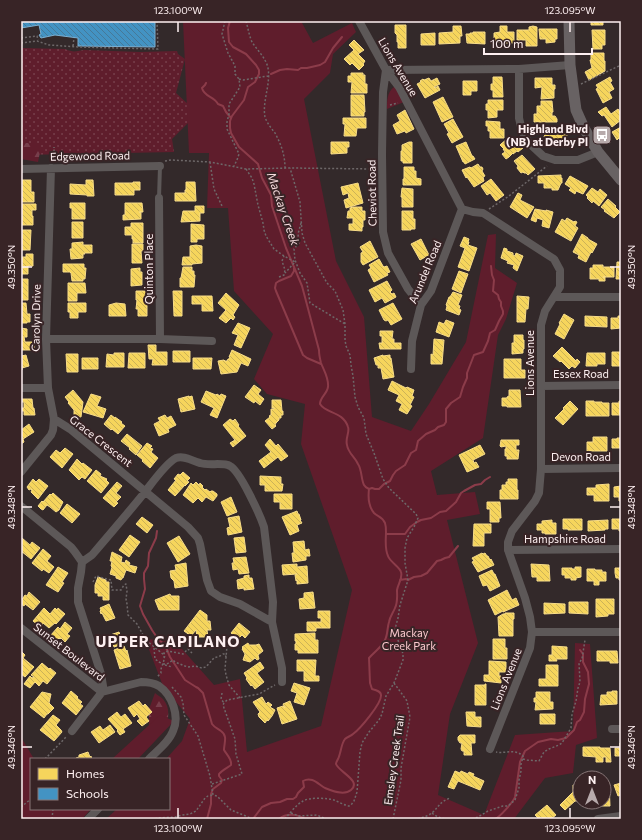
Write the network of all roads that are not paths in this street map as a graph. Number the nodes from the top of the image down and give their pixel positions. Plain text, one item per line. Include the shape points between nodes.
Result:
1 (359, 21) edge
2 (569, 21) edge
3 (570, 66) junction
4 (520, 69) junction
5 (386, 70) junction
6 (598, 152) junction
7 (53, 164) junction
8 (160, 166) joint
9 (21, 169) edge
10 (621, 180) edge
11 (159, 198) joint
12 (462, 209) junction
13 (554, 297) junction
14 (621, 297) edge
15 (421, 305) junction
16 (46, 339) junction
17 (160, 339) junction
18 (212, 341) dead end
19 (411, 369) dead end
20 (621, 385) edge
21 (541, 386) junction
22 (21, 388) edge
23 (48, 388) junction
24 (54, 419) junction
25 (541, 468) junction
26 (621, 468) edge
27 (21, 472) edge
28 (146, 491) junction
29 (21, 506) edge
30 (621, 549) edge
31 (508, 550) junction
32 (82, 562) junction
33 (272, 622) junction
34 (21, 628) edge
35 (532, 632) junction
36 (621, 632) edge
37 (282, 682) road end
38 (102, 692) junction
39 (621, 729) edge
40 (612, 730) dead end
41 (72, 731) road end
42 (490, 749) road end
43 (150, 758) edge
44 (97, 810) edge
45 (621, 816) edge
46 (88, 819) edge
47 (598, 819) edge

1 - 5 street, Lions Avenue
2 - 3 street
3 - 4 street
3 - 6 street via 576,110
4 - 5 street
4 - 6 street via 519,118 522,131 529,143 543,156 555,160 578,160
5 - 12 street, Lions Avenue via 399,87
5 - 15 street, Cheviot Road via 383,92 383,232 388,253 408,289
6 - 10 street
7 - 8 street, Edgewood Road
7 - 9 street, Edgewood Road
7 - 16 street, Carolyn Drive
8 - 11 lane
11 - 17 street, Quinton Place
12 - 13 street, Lions Avenue via 483,213 554,259 560,270 560,287
12 - 15 street, Arundel Road via 431,291
13 - 14 street
13 - 21 street, Lions Avenue via 545,311 541,325
15 - 19 street, Arundel Road via 412,341
16 - 17 street
16 - 23 street, Carolyn Drive
17 - 18 street
20 - 21 street, Essex Road
21 - 25 street, Lions Avenue
22 - 23 street
23 - 24 street, Carolyn Drive
24 - 27 street, Grace Crescent via 54,430 51,435
24 - 28 street, Grace Crescent
25 - 26 street, Devon Road
25 - 31 street, Lions Avenue via 539,493 512,531
28 - 32 street via 92,555
28 - 33 street, Grace Crescent via 198,538 211,591
28 - 33 street via 160,472 176,458 186,458 202,464 228,465 233,468 240,477 264,527 273,602
29 - 32 street via 71,547
30 - 31 street, Hampshire Road
31 - 35 street, Lions Avenue via 525,598
32 - 38 street via 78,602 101,674
33 - 37 street via 282,668
34 - 38 street, Sunset Boulevard
35 - 36 street
35 - 42 street, Lions Avenue via 530,648
38 - 41 street
38 - 43 street, Sunset Boulevard via 141,682 158,686 165,692 172,702 176,720 174,730 170,738
39 - 40 street
44 - 46 street
45 - 47 street

